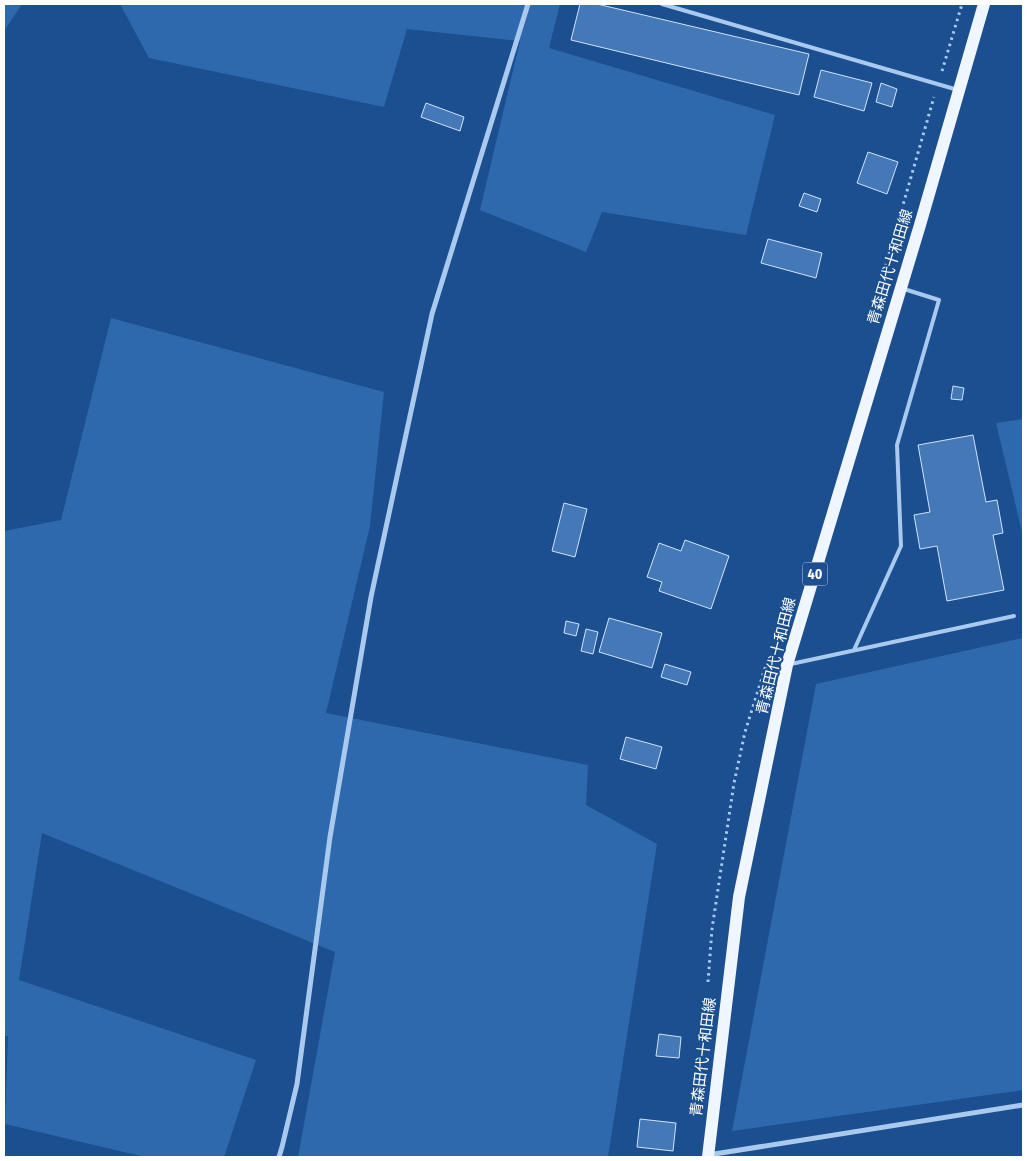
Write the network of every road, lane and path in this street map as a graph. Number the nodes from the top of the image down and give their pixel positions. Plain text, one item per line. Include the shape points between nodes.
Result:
1 (528, 4) edge
2 (662, 4) edge
3 (984, 4) edge
4 (958, 90) junction
5 (901, 288) junction
6 (1014, 616) dead end
7 (854, 650) junction
8 (787, 665) junction
9 (1023, 1105) edge
10 (708, 1156) edge
11 (279, 1157) edge

1 - 11 street via 432,314 371,597 330,837 297,1084
2 - 4 lane
3 - 4 main road, 青森田代十和田線 / 40
4 - 5 main road, 青森田代十和田線 / 40
5 - 7 lane via 939,300 897,445 901,546
5 - 8 main road, 青森田代十和田線 / 40
6 - 7 lane
7 - 8 lane
8 - 10 main road, 青森田代十和田線 / 40 via 739,897
9 - 10 street

